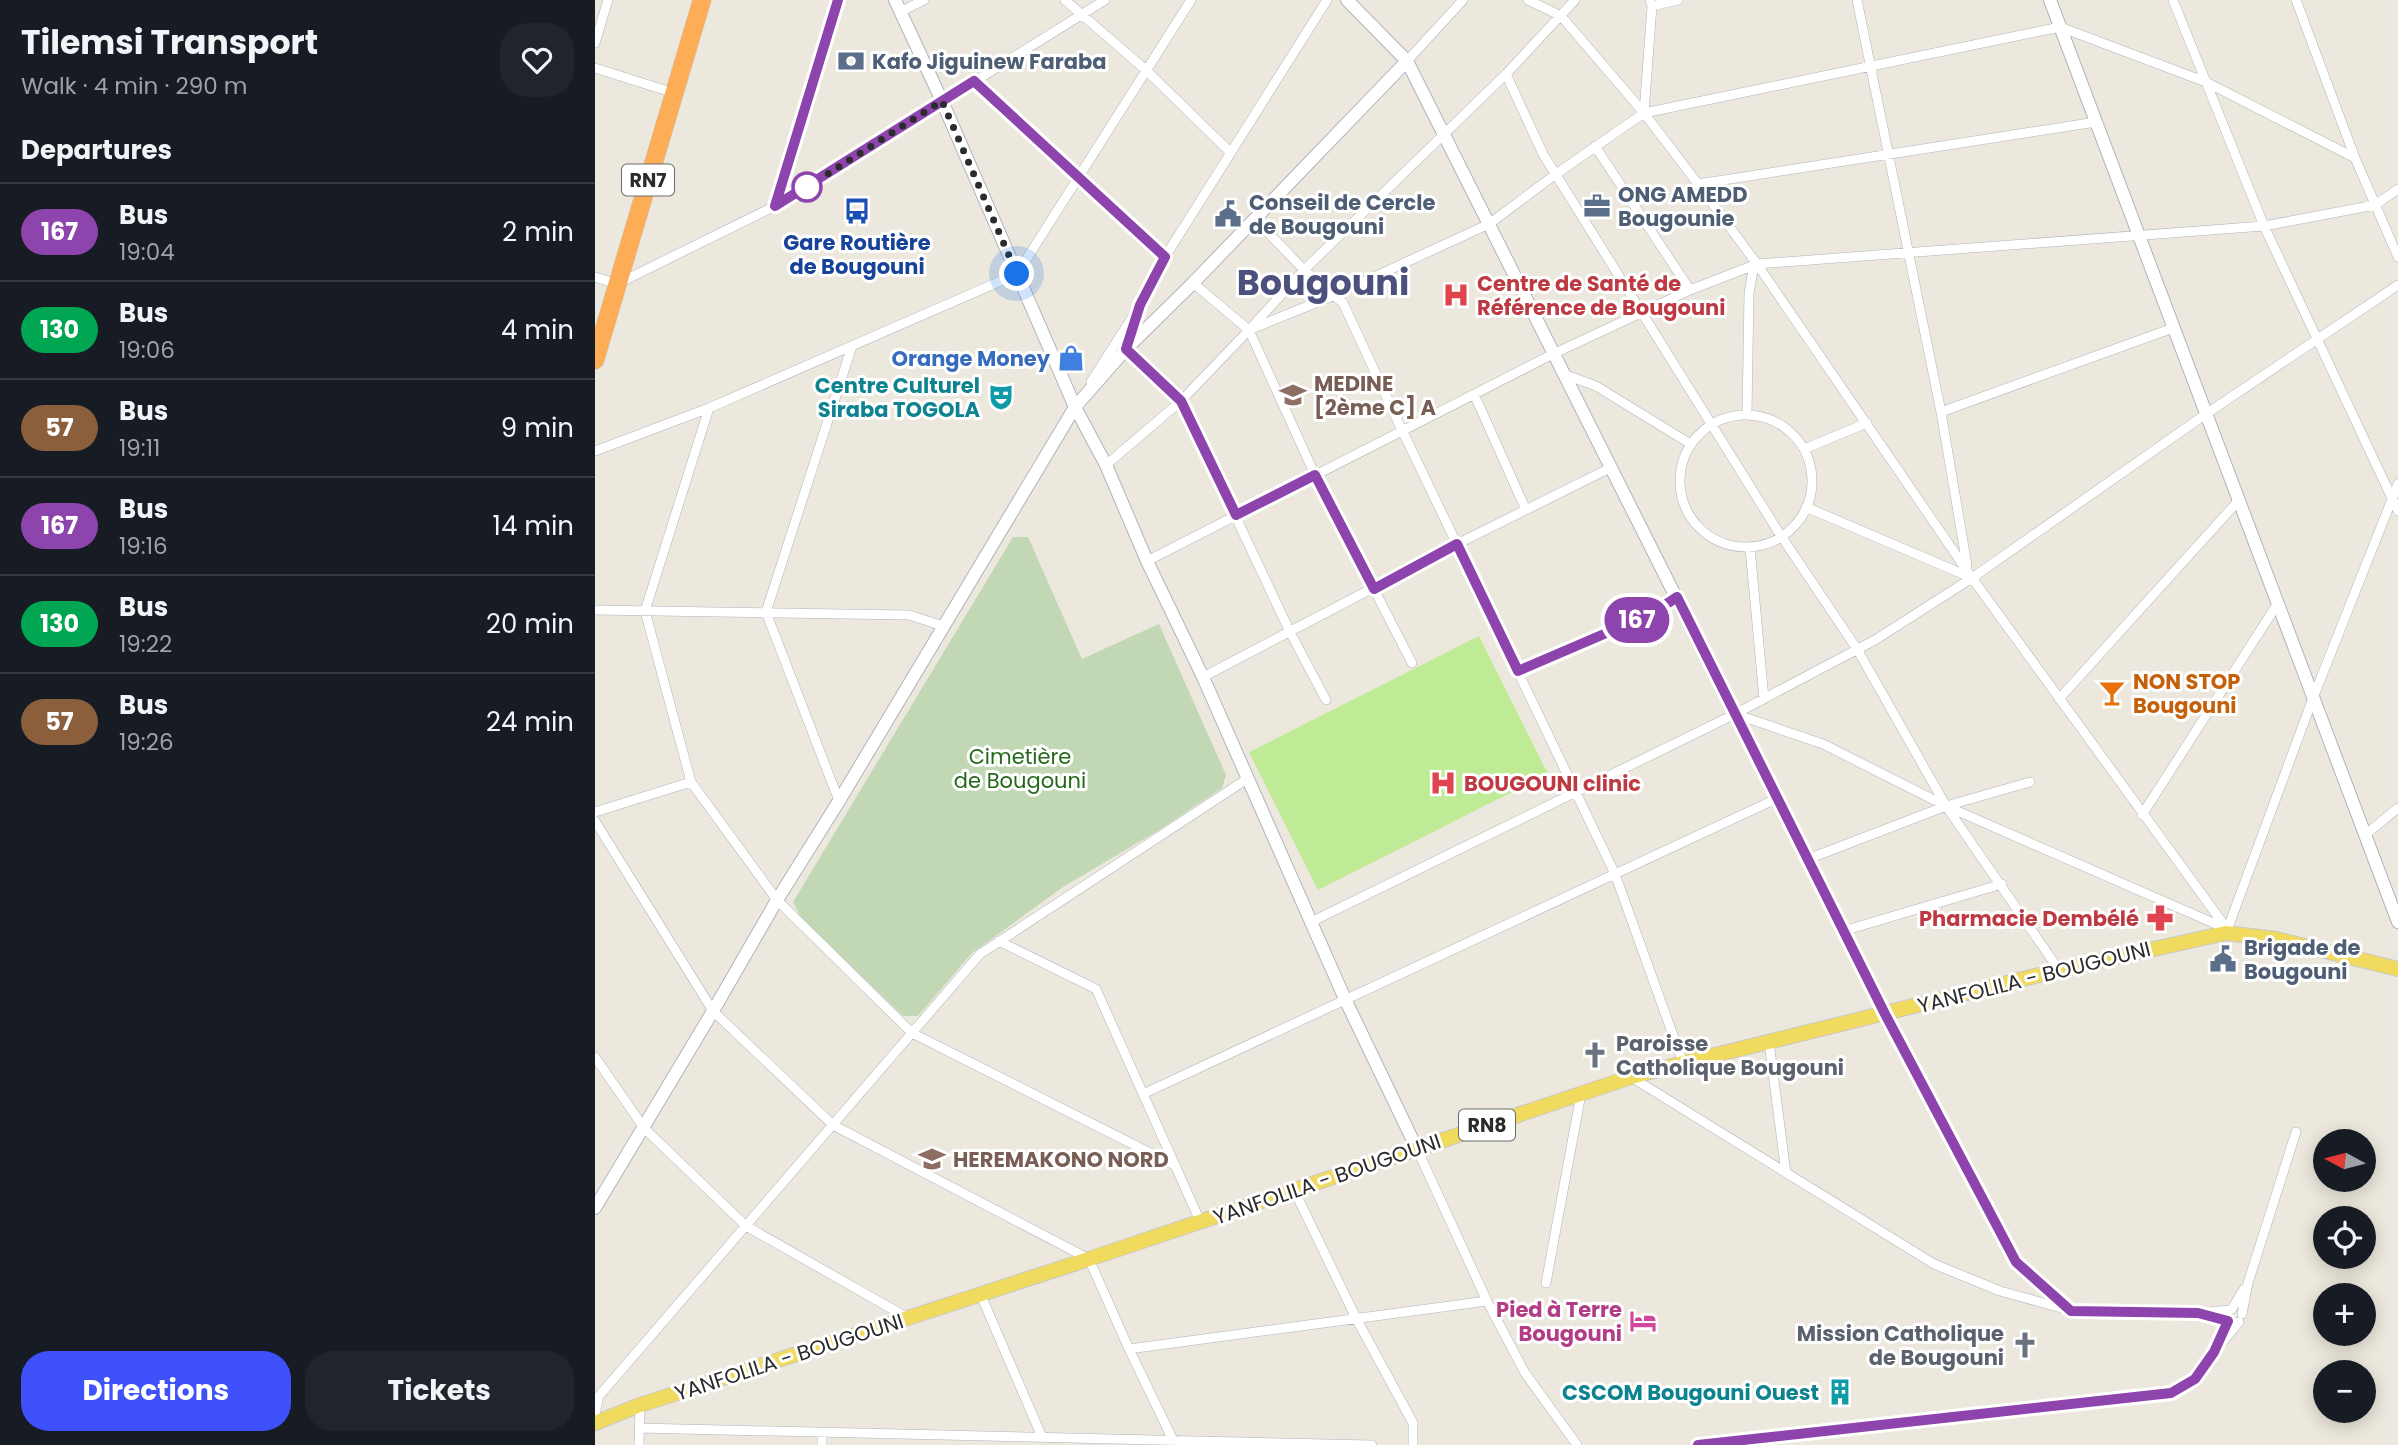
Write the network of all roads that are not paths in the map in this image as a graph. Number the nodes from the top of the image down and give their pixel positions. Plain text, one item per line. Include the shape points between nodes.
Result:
1 (608, 0) edge
2 (702, 0) edge
3 (838, 0) edge
4 (924, 0) edge
5 (1065, 0) edge
6 (1105, 0) edge
7 (1191, 0) edge
8 (1327, 0) edge
9 (1347, 0) edge
10 (1463, 0) edge
11 (1528, 0) edge
12 (1575, 0) edge
13 (1678, 0) edge
14 (1857, 0) edge
15 (2050, 0) edge
16 (2173, 0) edge
17 (2296, 0) edge
18 (1651, 3) edge
19 (897, 6) edge
20 (1081, 15) junction
21 (1561, 16) junction
22 (2060, 27) junction
23 (595, 43) edge
24 (1407, 61) junction
25 (1870, 66) junction
26 (595, 68) edge
27 (1147, 71) junction
28 (1506, 74) junction
29 (974, 81) junction
30 (2206, 82) junction
31 (674, 93) junction
32 (942, 101) junction
33 (1644, 113) junction
34 (2096, 122) junction
35 (1444, 134) junction
36 (1595, 146) junction
37 (1230, 152) junction
38 (1888, 154) junction
39 (2354, 158) junction
40 (1556, 174) junction
41 (1078, 178) junction
42 (1698, 184) junction
43 (2398, 189) edge
44 (2375, 205) junction
45 (775, 206) junction
46 (1255, 219) junction
47 (1489, 224) junction
48 (2264, 226) junction
49 (2138, 234) junction
50 (1908, 252) junction
51 (1165, 257) junction
52 (2398, 257) edge
53 (1756, 265) junction
54 (1304, 270) junction
55 (1017, 274) junction
56 (595, 277) edge
57 (1193, 283) junction
58 (617, 284) junction
59 (2398, 285) edge
60 (1691, 290) junction
61 (1335, 295) junction
62 (1140, 305) junction
63 (1642, 312) junction
64 (2173, 328) junction
65 (1249, 330) junction
66 (2316, 340) junction
67 (852, 346) junction
68 (1126, 349) junction
69 (1553, 354) junction
70 (595, 360) edge
71 (1566, 375) junction
72 (1474, 394) junction
73 (1181, 401) junction
74 (1075, 407) junction
75 (709, 408) junction
76 (1941, 412) junction
77 (1747, 414) junction
78 (2206, 414) junction
79 (1867, 422) junction
80 (1713, 424) junction
81 (1402, 430) junction
82 (1689, 443) junction
83 (1804, 449) junction
84 (595, 452) edge
85 (1106, 465) junction
86 (1612, 467) junction
87 (1315, 475) junction
88 (2398, 484) edge
89 (2392, 499) junction
90 (2239, 500) junction
91 (1806, 507) junction
92 (1526, 510) junction
93 (2398, 511) edge
94 (1236, 515) junction
95 (1781, 536) junction
96 (1457, 544) junction
97 (1749, 548) junction
98 (1147, 561) junction
99 (1970, 574) junction
100 (1374, 589) junction
101 (1677, 597) junction
102 (2277, 603) junction
103 (595, 610) edge
104 (645, 611) junction
105 (766, 612) junction
106 (943, 626) junction
107 (1290, 632) junction
108 (1857, 649) junction
109 (1412, 663) dead end
110 (1518, 671) junction
111 (1203, 677) junction
112 (2313, 698) junction
113 (1764, 699) junction
114 (2059, 699) junction
115 (1326, 700) dead end
116 (1735, 714) junction
117 (1248, 779) junction
118 (691, 782) junction
119 (2030, 782) dead end
120 (1575, 793) junction
121 (1777, 798) junction
122 (839, 801) junction
123 (1946, 806) junction
124 (2398, 808) edge
125 (595, 812) edge
126 (2142, 815) junction
127 (595, 821) edge
128 (2365, 835) junction
129 (1808, 859) junction
130 (1615, 874) junction
131 (2001, 884) junction
132 (777, 900) junction
133 (1311, 922) junction
134 (2398, 922) edge
135 (1843, 930) junction
136 (2226, 931) junction
137 (999, 941) junction
138 (2398, 969) edge
139 (2059, 970) junction
140 (1345, 999) junction
141 (713, 1012) junction
142 (1885, 1014) junction
143 (912, 1033) junction
144 (1769, 1042) junction
145 (595, 1057) edge
146 (1683, 1063) junction
147 (1631, 1077) junction
148 (1143, 1094) junction
149 (1581, 1094) junction
150 (833, 1125) junction
151 (643, 1128) junction
152 (2296, 1132) dead end
153 (1417, 1149) junction
154 (1176, 1166) junction
155 (1786, 1173) junction
156 (1294, 1190) junction
157 (595, 1208) edge
158 (1201, 1221) junction
159 (745, 1226) junction
160 (1089, 1259) junction
161 (1546, 1283) dead end
162 (2248, 1283) junction
163 (980, 1293) junction
164 (1487, 1301) junction
165 (2231, 1310) junction
166 (2071, 1311) junction
167 (2198, 1313) junction
168 (909, 1318) junction
169 (2240, 1318) junction
170 (1357, 1320) junction
171 (2228, 1321) junction
172 (1129, 1349) junction
173 (2214, 1352) junction
174 (640, 1405) junction
175 (595, 1414) edge
176 (595, 1423) edge
177 (639, 1428) junction
178 (822, 1432) junction
179 (911, 1434) junction
180 (1042, 1437) junction
181 (1173, 1440) junction
182 (1119, 1442) edge
183 (1213, 1443) edge
184 (639, 1445) edge
185 (822, 1445) edge
186 (911, 1445) edge
187 (1372, 1445) edge
188 (1413, 1445) edge
189 (1577, 1445) edge
190 (1698, 1445) edge

1 - 23 street
2 - 31 highway, RN7
3 - 45 street
4 - 19 street
5 - 20 street
6 - 20 street
7 - 27 street
8 - 37 street
9 - 24 street
10 - 24 street
11 - 21 street
12 - 21 street
13 - 18 street
14 - 25 street
15 - 22 street
16 - 30 street
17 - 39 street
18 - 33 street
19 - 32 street
20 - 27 street
20 - 29 street
21 - 28 street
21 - 33 street
22 - 25 street
22 - 30 street
22 - 34 street
24 - 35 street
24 - 46 street
25 - 33 street
25 - 38 street
26 - 31 street
27 - 37 street
27 - 41 street
28 - 35 street
28 - 40 street
29 - 32 street
29 - 41 street
30 - 39 street
30 - 48 street
31 - 58 highway, RN7
32 - 45 street
32 - 55 street
33 - 36 street
33 - 42 street
34 - 38 street
34 - 49 street
35 - 47 street
35 - 54 street
36 - 40 street
36 - 60 street
37 - 51 street
38 - 42 street
38 - 50 street
39 - 44 street
40 - 47 street
40 - 63 street
41 - 51 street
41 - 55 street
42 - 53 street
43 - 44 street
44 - 48 street
44 - 52 street
45 - 58 street
46 - 54 street
46 - 57 street
47 - 61 street
47 - 69 street
48 - 49 street
48 - 66 street
49 - 50 street
49 - 64 street
50 - 53 street
50 - 76 street
51 - 62 street
53 - 60 street
53 - 77 street via 1749,293
53 - 79 street
54 - 61 street
54 - 65 street
55 - 67 street
55 - 74 street
56 - 58 street
57 - 65 street
57 - 68 street
58 - 70 highway, RN7
59 - 66 street
60 - 63 street
61 - 65 street
61 - 81 street via 1343,303
62 - 68 street
62 - 74 street
63 - 69 street
63 - 80 street
64 - 76 street
64 - 78 street
65 - 73 street
65 - 87 street
66 - 78 street
66 - 89 street
67 - 75 street
67 - 105 street
68 - 73 street
68 - 74 street
69 - 71 street
69 - 72 street
71 - 82 street via 1596,386
71 - 86 street
72 - 81 street
72 - 92 street
73 - 85 street
73 - 94 street
74 - 85 street
74 - 106 street
75 - 84 street
75 - 104 street
76 - 99 street
77 - 80 street via 1731,415
77 - 83 street via 1774,420
78 - 90 street
78 - 99 street
79 - 83 street
79 - 99 street
80 - 82 street
80 - 95 street
81 - 87 street
81 - 96 street
82 - 97 street via 1679,484 1688,514 1709,537
83 - 91 street via 1811,467 1812,491
85 - 98 street
86 - 92 street
86 - 101 street
87 - 94 street
87 - 100 street
88 - 89 street
89 - 93 street
89 - 112 street
90 - 102 street
90 - 114 street
91 - 95 street
91 - 99 street
92 - 96 street
94 - 98 street
94 - 107 street
95 - 97 street
95 - 108 street
96 - 100 street
96 - 110 street
97 - 113 street
98 - 111 street
99 - 108 street
99 - 114 street
100 - 107 street
100 - 109 street
101 - 110 street via 1653,613
101 - 116 street
102 - 112 street
102 - 126 street
103 - 104 street
104 - 105 street
104 - 118 street
105 - 106 street via 909,615
105 - 122 street
106 - 122 street
107 - 111 street
107 - 115 street
108 - 113 street
108 - 123 street
110 - 120 street
111 - 117 street
112 - 128 street
112 - 136 street
113 - 116 street
114 - 126 street
116 - 120 street
116 - 121 street
116 - 123 street via 1823,744
117 - 133 street
117 - 137 street
118 - 125 street
118 - 132 street
119 - 123 street
120 - 130 street
120 - 133 street
121 - 129 street
121 - 130 street
122 - 132 street
123 - 129 street
123 - 131 street
123 - 136 street
124 - 128 street
126 - 136 street
127 - 141 street
128 - 134 street
129 - 135 street
130 - 140 street
130 - 146 street
131 - 135 street
131 - 139 street
132 - 141 street
132 - 143 street
133 - 140 street
135 - 142 street
136 - 138 main road, YANFOLILA - BOUGOUNI / RN8
136 - 139 main road, YANFOLILA - BOUGOUNI / RN8
137 - 143 street via 980,954
137 - 148 street via 1095,989
139 - 142 main road, YANFOLILA - BOUGOUNI / RN8
140 - 148 street
140 - 153 street
141 - 150 street
141 - 151 street
142 - 144 main road, YANFOLILA - BOUGOUNI / RN8
142 - 166 street via 2016,1262
143 - 150 street
143 - 154 street
144 - 146 main road, YANFOLILA - BOUGOUNI / RN8
144 - 155 street
145 - 151 street
146 - 147 main road, YANFOLILA - BOUGOUNI / RN8
147 - 149 main road, YANFOLILA - BOUGOUNI / RN8
147 - 155 street
148 - 154 street
149 - 153 main road, YANFOLILA - BOUGOUNI / RN8
149 - 161 street
150 - 159 street
150 - 160 street
151 - 157 street
151 - 159 street
152 - 162 street
153 - 156 main road, YANFOLILA - BOUGOUNI / RN8
153 - 164 street
154 - 158 street
155 - 166 street via 1934,1264 2000,1291
156 - 158 main road, YANFOLILA - BOUGOUNI / RN8
156 - 170 street
158 - 160 main road, YANFOLILA - BOUGOUNI / RN8
159 - 168 street
159 - 175 street via 599,1396
160 - 163 main road, YANFOLILA - BOUGOUNI / RN8
160 - 172 street
162 - 165 street
162 - 169 street
163 - 168 main road, YANFOLILA - BOUGOUNI / RN8
163 - 180 street
164 - 170 street
164 - 189 street via 1525,1373
165 - 167 street
165 - 169 street via 2238,1310
165 - 171 street
166 - 167 street
167 - 171 street
168 - 174 main road, YANFOLILA - BOUGOUNI / RN8
169 - 171 street via 2233,1324
169 - 173 street
170 - 172 street
170 - 188 street via 1413,1423
171 - 173 street
172 - 181 street
173 - 190 street via 2195,1379 2171,1393
174 - 176 main road, YANFOLILA - BOUGOUNI / RN8
174 - 177 street
177 - 178 street
177 - 184 street
178 - 179 street
178 - 185 street
179 - 180 street
179 - 186 street
180 - 182 street
181 - 182 street
181 - 183 street
183 - 187 street

